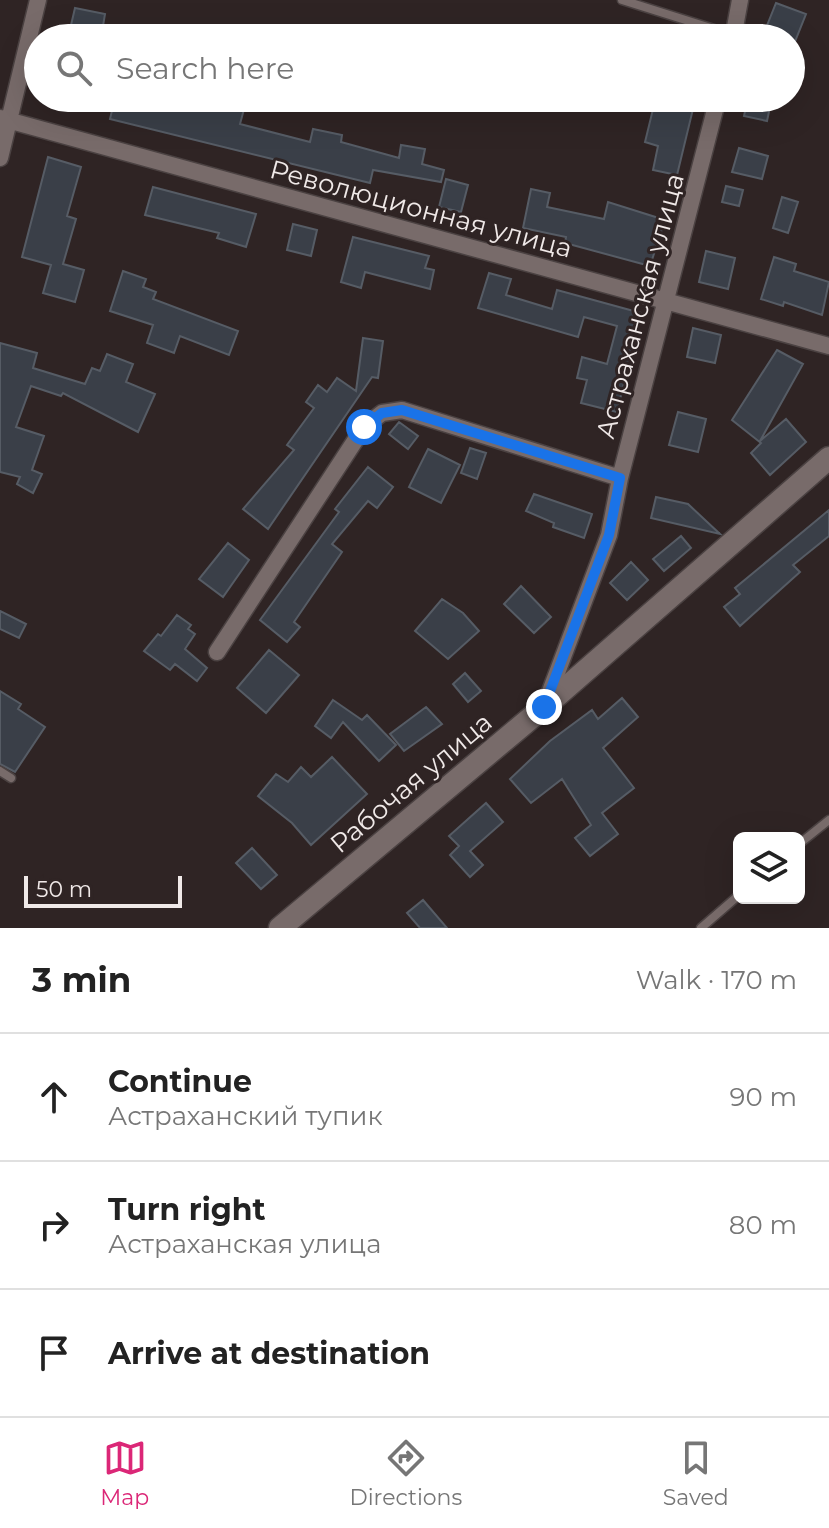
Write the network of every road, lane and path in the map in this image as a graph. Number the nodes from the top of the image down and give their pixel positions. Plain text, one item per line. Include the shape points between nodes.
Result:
1 (38, 0) edge
2 (622, 0) edge
3 (740, 0) edge
4 (31, 24) edge
5 (695, 24) edge
6 (736, 24) edge
7 (24, 51) edge
8 (715, 112) edge
9 (5, 120) edge
10 (0, 158) edge
11 (668, 301) junction
12 (829, 346) edge
13 (829, 458) edge
14 (620, 478) junction
15 (217, 652) dead end
16 (544, 707) junction
17 (0, 771) edge
18 (11, 778) dead end
19 (829, 820) edge
20 (805, 839) edge
21 (733, 900) edge
22 (280, 928) edge
23 (701, 928) edge

1 - 4 street
2 - 5 lane
3 - 6 street
7 - 9 street
8 - 11 street, Астраханская улица
9 - 10 street
9 - 11 street, Революционная улица
11 - 12 street, Революционная улица
11 - 14 street, Астраханская улица
13 - 16 street, Рабочая улица
14 - 15 street via 402,410 382,413 364,427
14 - 16 street, Астраханская улица via 609,535
16 - 22 street, Рабочая улица
17 - 18 lane
19 - 20 lane
21 - 23 lane

